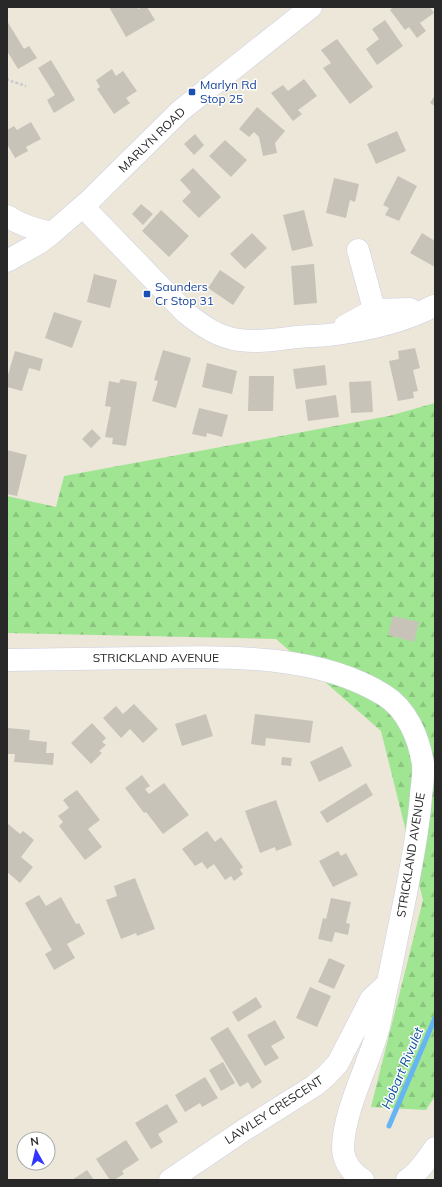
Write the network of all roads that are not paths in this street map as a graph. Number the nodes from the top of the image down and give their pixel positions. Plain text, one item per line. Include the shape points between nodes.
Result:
1 (311, 7) edge
2 (84, 206) junction
3 (7, 216) edge
4 (52, 233) junction
5 (358, 250) dead end
6 (7, 261) edge
7 (434, 306) edge
8 (376, 318) junction
9 (7, 660) edge
10 (387, 983) junction
11 (435, 1148) edge
12 (170, 1180) edge
13 (362, 1180) edge
14 (407, 1180) edge

1 - 2 street, MARLYN ROAD via 180,111
2 - 4 street, MARLYN ROAD
2 - 8 street via 171,298 200,325 221,336 264,341 343,333
3 - 4 street via 19,224
4 - 6 street, MARLYN ROAD via 34,247
5 - 8 street
7 - 8 street via 413,316
9 - 10 street, STRICKLAND AVENUE via 199,657 273,661 332,672 386,696 399,707 411,726 420,748 423,767 415,849
10 - 12 street, LAWLEY CRESCENT via 371,999 338,1063 327,1075
10 - 13 street, STRICKLAND AVENUE via 377,1032 344,1136 344,1157
11 - 14 street via 419,1170

